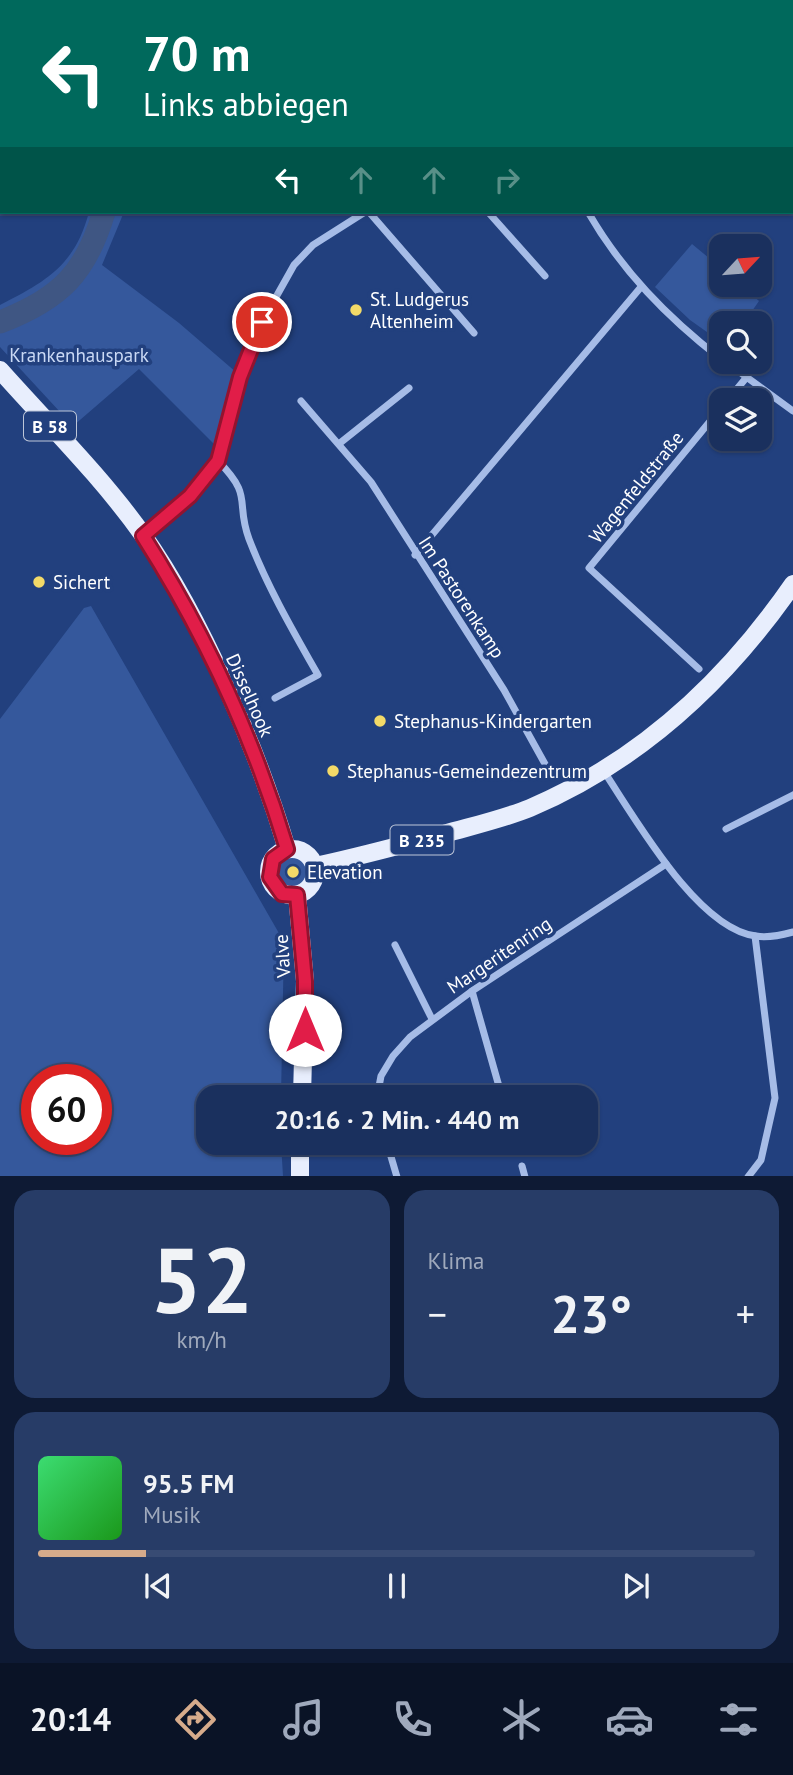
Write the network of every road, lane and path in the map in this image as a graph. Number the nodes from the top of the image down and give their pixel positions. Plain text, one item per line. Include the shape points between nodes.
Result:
1 (364, 214) edge
2 (369, 214) edge
3 (490, 214) edge
4 (589, 214) edge
5 (545, 276) dead end
6 (641, 288) junction
7 (474, 333) dead end
8 (709, 348) edge
9 (0, 370) edge
10 (741, 374) edge
11 (746, 378) junction
12 (410, 388) dead end
13 (738, 388) edge
14 (301, 401) dead end
15 (793, 411) edge
16 (709, 423) edge
17 (340, 443) junction
18 (218, 461) junction
19 (143, 536) junction
20 (415, 555) junction
21 (793, 584) edge
22 (699, 669) dead end
23 (275, 698) dead end
24 (602, 770) junction
25 (550, 773) dead end
26 (793, 795) edge
27 (726, 829) dead end
28 (287, 849) junction
29 (666, 864) junction
30 (315, 866) junction
31 (297, 895) junction
32 (793, 932) edge
33 (755, 936) junction
34 (396, 945) dead end
35 (472, 991) junction
36 (432, 1019) junction
37 (302, 1085) edge
38 (379, 1085) edge
39 (499, 1085) edge
40 (300, 1155) edge
41 (391, 1155) edge
42 (522, 1166) dead end
43 (300, 1176) edge
44 (397, 1176) edge
45 (525, 1176) edge
46 (749, 1176) edge

1 - 18 street via 313,246 294,265 262,322 244,367
2 - 7 street
3 - 5 street
4 - 6 street
6 - 8 street
6 - 20 street
9 - 19 main road, Disselhook / B 58
10 - 11 street
11 - 13 street
11 - 15 street
12 - 17 street
14 - 17 street, Im Pastorenkamp
16 - 22 street, Wagenfeldstraße via 589,568
17 - 20 street, Im Pastorenkamp via 371,482
18 - 19 street via 190,496
18 - 23 street via 242,492 250,540 318,675
19 - 28 main road, Disselhook / B 58 via 208,651 251,749
20 - 25 street, Im Pastorenkamp via 504,690
21 - 24 main road, B 235 via 714,682 658,734
24 - 29 street
24 - 30 main road, B 235 via 528,808
26 - 27 street
28 - 30 main road via 301,850
28 - 31 main road via 273,859 270,877 282,894
29 - 33 street via 721,920
29 - 35 street, Margeritenring
30 - 31 main road via 310,888
31 - 37 main road, Valve via 305,981
32 - 33 street
33 - 46 street via 775,1098 761,1160
34 - 36 street
35 - 36 street, Margeritenring
35 - 39 street
36 - 38 street, Margeritenring via 393,1056
40 - 43 main road
41 - 44 street
42 - 45 street

